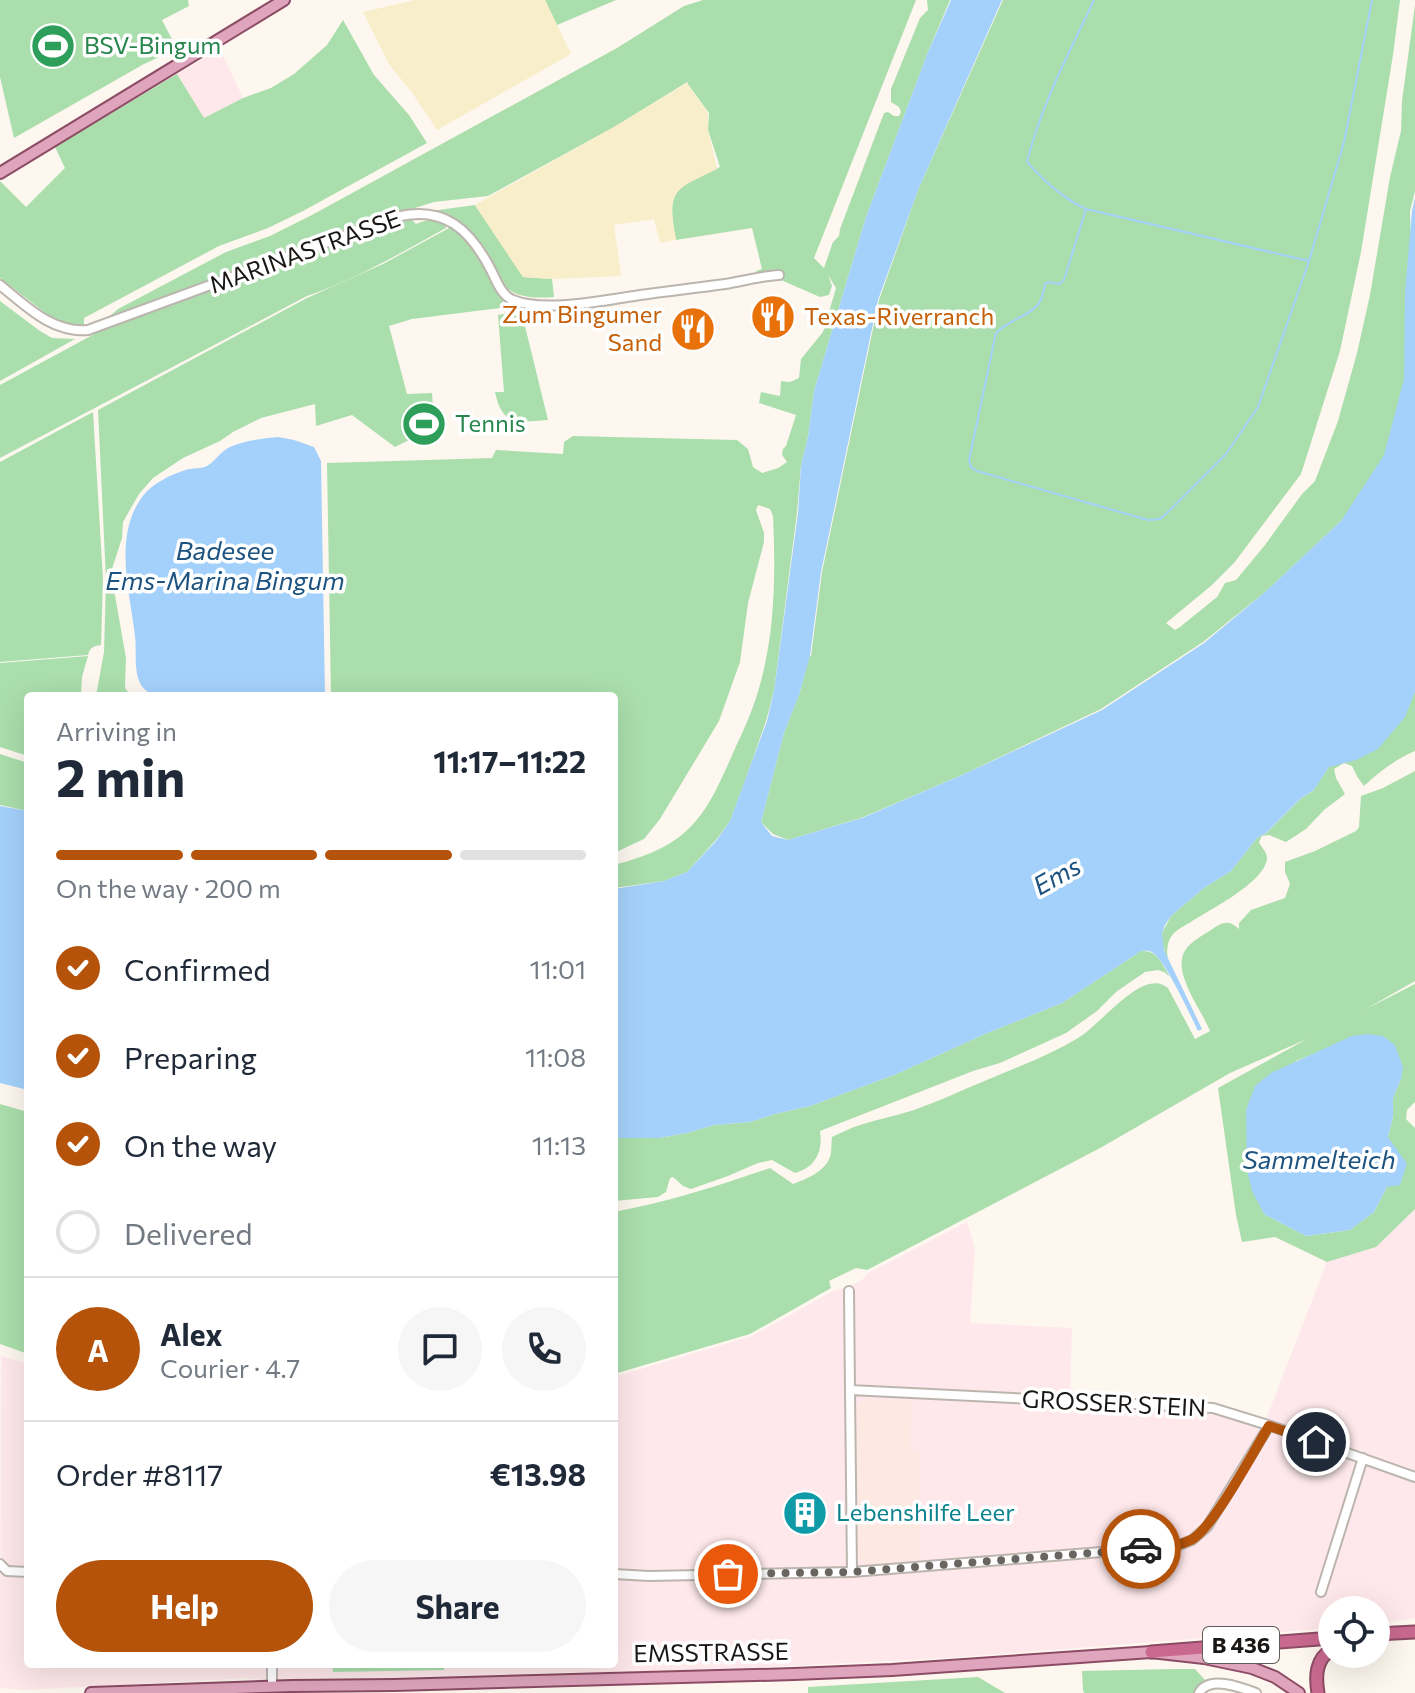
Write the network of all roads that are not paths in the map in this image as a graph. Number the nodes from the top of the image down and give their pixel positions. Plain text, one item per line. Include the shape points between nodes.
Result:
1 (284, 0) edge
2 (0, 173) edge
3 (779, 275) dead end
4 (0, 285) edge
5 (849, 1291) dead end
6 (850, 1390) junction
7 (1269, 1426) junction
8 (1363, 1458) junction
9 (1415, 1477) edge
10 (0, 1564) edge
11 (24, 1572) edge
12 (852, 1572) junction
13 (618, 1574) edge
14 (1321, 1592) dead end
15 (1415, 1632) edge
16 (1390, 1633) edge
17 (1318, 1639) edge
18 (1151, 1652) junction
19 (1318, 1667) edge
20 (272, 1668) edge
21 (272, 1686) junction
22 (91, 1693) edge
23 (1199, 1693) edge
24 (1256, 1693) edge
25 (1299, 1693) edge
26 (1318, 1693) edge

1 - 2 main road
3 - 4 street, MARINASTRASSE via 566,305 517,302 504,295 464,231 421,213 396,217 88,330 54,325
5 - 6 street
6 - 7 street, GROSSER STEIN via 1195,1406
6 - 12 street
7 - 8 street, GROSSER STEIN
7 - 12 street via 1207,1527 1177,1546
8 - 9 street, GROSSER STEIN
8 - 14 street
10 - 11 street via 7,1571
12 - 13 street
15 - 16 highway
17 - 18 highway, EMSSTRASSE / B 436
18 - 21 main road, EMSSTRASSE / B 436 via 794,1674
18 - 25 main road via 1252,1668
19 - 26 highway
20 - 21 street
21 - 22 main road, EMSSTRASSE / B 436
23 - 24 street via 1202,1687 1220,1683

